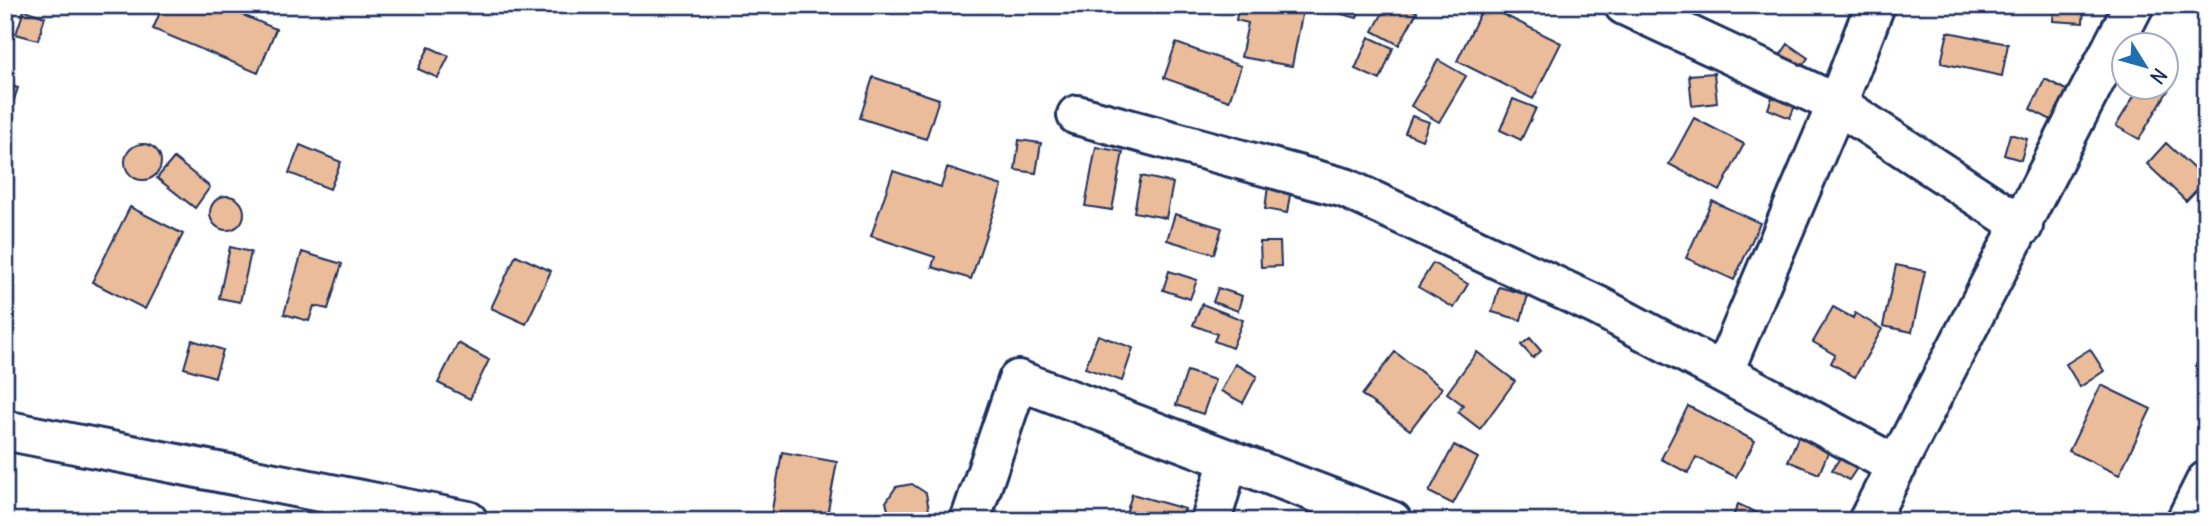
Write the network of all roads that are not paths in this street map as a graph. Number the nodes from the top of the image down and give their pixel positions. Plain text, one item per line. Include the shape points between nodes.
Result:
1 (1624, 5) edge
2 (1874, 5) edge
3 (2134, 5) edge
4 (1837, 104) junction
5 (1077, 115) dead end
6 (2023, 226) junction
7 (1723, 373) junction
8 (6, 433) edge
9 (1229, 459) junction
10 (1897, 466) junction
11 (2206, 481) edge
12 (468, 521) edge
13 (970, 521) edge
14 (1211, 521) edge
15 (1392, 521) edge
16 (1868, 521) edge
17 (2186, 521) edge

1 - 4 street
2 - 4 street
3 - 6 street
4 - 6 street
4 - 7 street
5 - 7 street via 1345,188 1598,306
6 - 10 street
7 - 10 street
8 - 12 street
9 - 13 street via 1018,380
9 - 14 street
9 - 15 street
10 - 16 street
11 - 17 street

